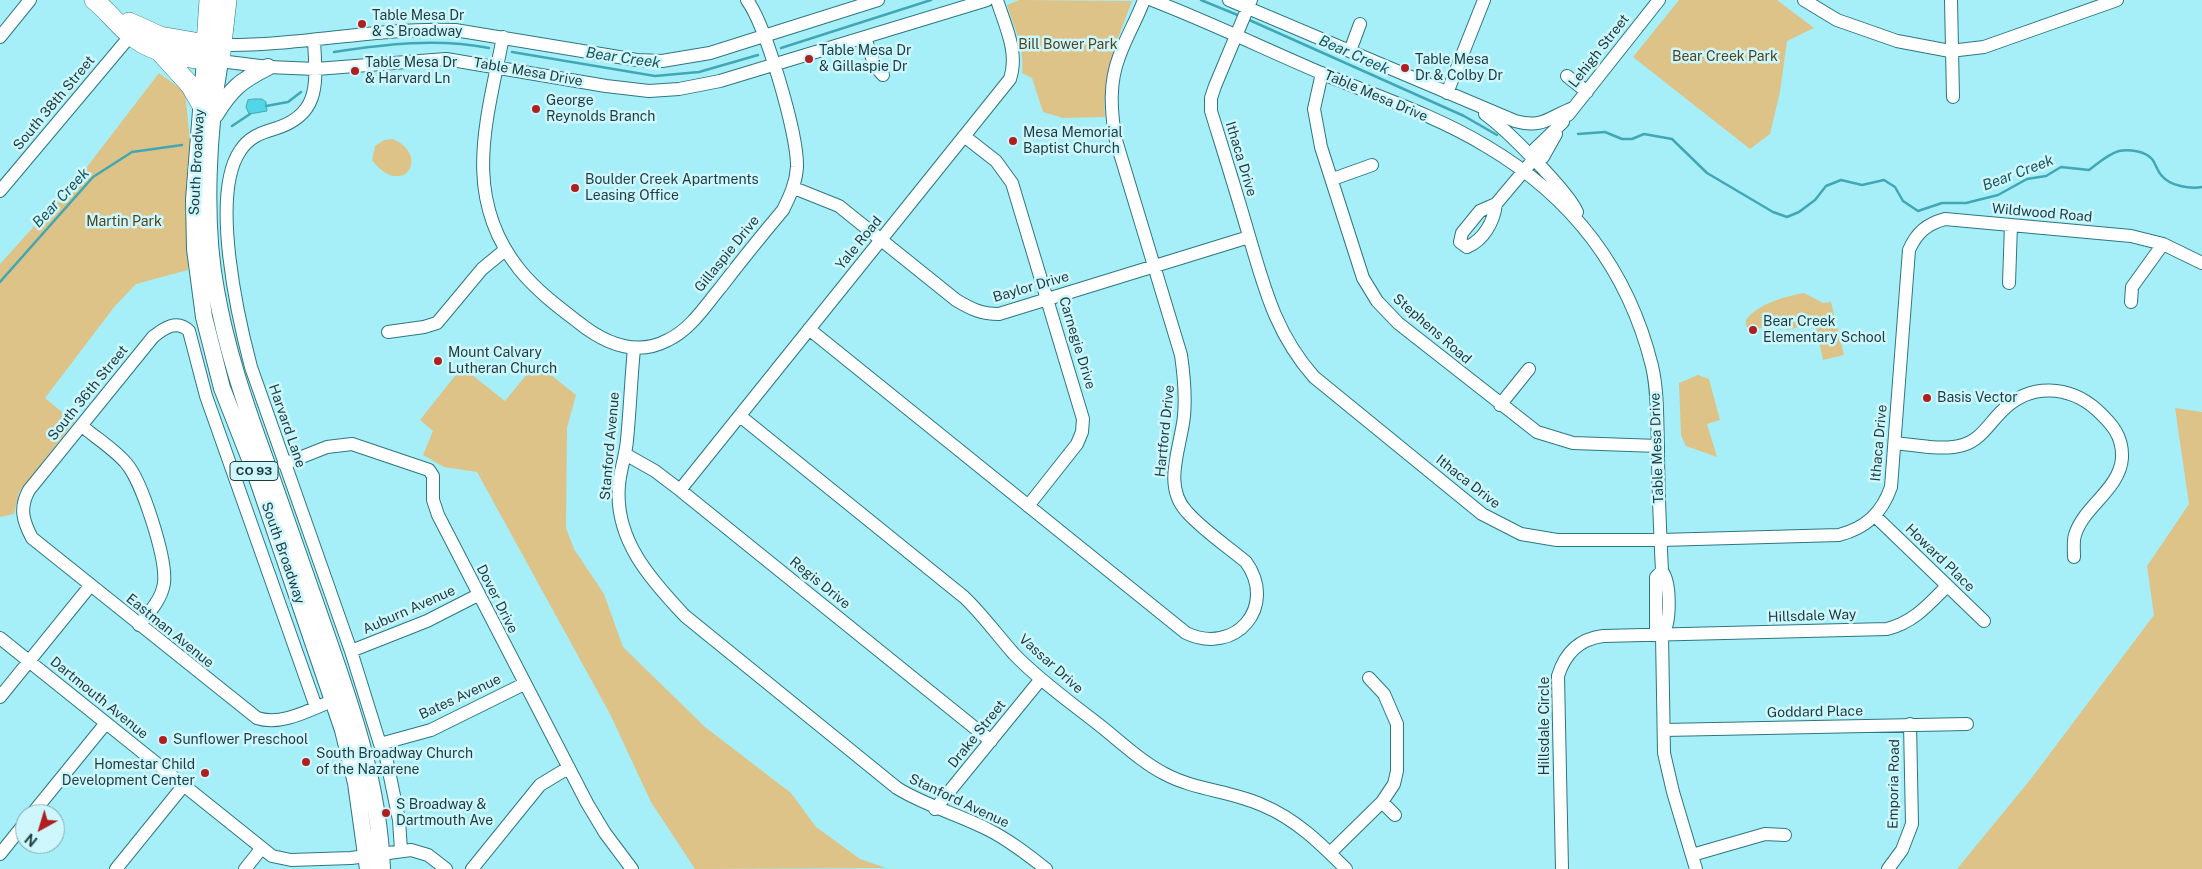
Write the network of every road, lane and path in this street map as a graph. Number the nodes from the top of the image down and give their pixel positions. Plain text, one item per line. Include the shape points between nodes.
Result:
1 (30, 0) edge
2 (209, 0) edge
3 (227, 0) edge
4 (747, 0) edge
5 (878, 0) edge
6 (987, 0) edge
7 (997, 0) edge
8 (1144, 0) edge
9 (1152, 0) edge
10 (1229, 0) edge
11 (1484, 0) edge
12 (1804, 0) edge
13 (1951, 0) edge
14 (2117, 0) edge
15 (1655, 1) edge
16 (102, 3) edge
17 (2089, 4) edge
18 (1244, 17) edge
19 (1360, 24) dead end
20 (131, 35) junction
21 (764, 35) junction
22 (0, 37) edge
23 (503, 37) junction
24 (865, 38) junction
25 (314, 40) junction
26 (1350, 51) junction
27 (1950, 51) junction
28 (160, 52) junction
29 (213, 52) junction
30 (497, 66) junction
31 (773, 66) junction
32 (268, 67) junction
33 (316, 69) junction
34 (1322, 73) junction
35 (883, 75) dead end
36 (1567, 76) dead end
37 (1587, 92) junction
38 (1447, 93) junction
39 (1953, 97) dead end
40 (1471, 103) junction
41 (1573, 108) junction
42 (207, 110) junction
43 (964, 136) junction
44 (1533, 160) junction
45 (1372, 165) dead end
46 (1523, 171) junction
47 (1333, 179) junction
48 (794, 188) junction
49 (0, 191) edge
50 (1496, 204) dead end
51 (1581, 224) junction
52 (2011, 225) junction
53 (1249, 237) junction
54 (882, 239) junction
55 (2163, 244) junction
56 (505, 250) junction
57 (2202, 263) edge
58 (1154, 266) junction
59 (1907, 272) joint
60 (2009, 282) dead end
61 (1048, 298) junction
62 (2131, 302) dead end
63 (809, 329) junction
64 (388, 332) dead end
65 (634, 349) junction
66 (1529, 369) dead end
67 (1500, 405) junction
68 (740, 416) junction
69 (82, 426) junction
70 (1895, 443) junction
71 (1658, 446) junction
72 (625, 454) junction
73 (284, 464) junction
74 (29, 490) joint
75 (680, 490) junction
76 (1028, 506) junction
77 (1875, 516) junction
78 (1661, 540) junction
79 (2074, 558) dead end
80 (90, 586) junction
81 (1948, 586) junction
82 (478, 595) junction
83 (1984, 621) dead end
84 (139, 625) junction
85 (1662, 636) junction
86 (0, 638) edge
87 (351, 651) junction
88 (29, 662) junction
89 (1369, 678) dead end
90 (1041, 679) junction
91 (524, 684) junction
92 (0, 697) edge
93 (340, 698) junction
94 (316, 707) junction
95 (106, 723) junction
96 (1910, 724) junction
97 (1967, 724) dead end
98 (1664, 730) junction
99 (991, 741) junction
100 (380, 744) junction
101 (568, 768) junction
102 (184, 785) junction
103 (1382, 802) junction
104 (40, 804) edge
105 (935, 809) junction
106 (1395, 814) dead end
107 (15, 835) edge
108 (1785, 835) dead end
109 (261, 849) junction
110 (401, 850) junction
111 (1330, 853) junction
112 (0, 854) edge
113 (1692, 855) junction
114 (375, 862) edge
115 (1031, 863) edge
116 (116, 869) edge
117 (245, 869) edge
118 (446, 869) edge
119 (472, 869) edge
120 (632, 869) edge
121 (1046, 869) edge
122 (1346, 869) edge
123 (1562, 869) edge
124 (1696, 869) edge
125 (1888, 869) edge

1 - 22 street
2 - 29 highway, South Broadway / CO 93
3 - 29 highway, South Broadway / CO 93
4 - 21 street, Gillaspie Drive via 755,10
5 - 21 street, Table Mesa Drive
6 - 24 street, Table Mesa Drive
7 - 43 street, Yale Road via 1014,54 1014,67 1010,79
8 - 58 street, Hartford Drive via 1118,58 1111,106 1122,161
9 - 18 street, Table Mesa Drive
10 - 18 street, Table Mesa Drive
11 - 38 street
12 - 27 street via 1821,12 1897,41
13 - 27 street
14 - 17 street
15 - 37 street, Lehigh Street
16 - 20 highway, Table Mesa Drive
16 - 29 highway, Table Mesa Drive via 142,30
17 - 27 street via 1984,48
18 - 26 street, Table Mesa Drive
18 - 34 street, Table Mesa Drive
18 - 53 street, Ithaca Drive via 1211,98 1211,111
19 - 26 street
20 - 28 highway, Table Mesa Drive
20 - 49 street, South 38th Street
21 - 23 street, Table Mesa Drive via 710,53 662,62
21 - 31 street, Gillaspie Drive
23 - 25 street, Table Mesa Drive via 428,29
23 - 30 street
24 - 31 street, Table Mesa Drive
24 - 35 street
25 - 29 street, Table Mesa Drive via 242,46
25 - 33 street, Harvard Lane
26 - 38 street, Table Mesa Drive
27 - 39 street
28 - 29 highway, Table Mesa Drive
28 - 42 highway via 190,85
29 - 32 street, Table Mesa Drive
29 - 42 main road, South Broadway / CO 93
30 - 31 street, Table Mesa Drive via 649,91 700,86
30 - 33 street, Table Mesa Drive via 446,59
30 - 56 street via 484,138 482,173 484,195
31 - 48 street, Gillaspie Drive via 796,148
32 - 33 street, Table Mesa Drive
32 - 42 main road via 238,83
33 - 73 street, Harvard Lane via 315,93 306,110 286,126 252,137 236,157 230,179 228,234 239,321
34 - 46 street, Table Mesa Drive via 1454,129
34 - 47 street, Stephens Road via 1314,109 1321,147
36 - 37 street
37 - 41 street, Lehigh Street
38 - 40 street, Table Mesa Drive
40 - 41 street, Table Mesa Drive via 1531,124 1546,123
40 - 44 street, Table Mesa Drive via 1492,118
41 - 44 street, Lehigh Street via 1543,157
42 - 93 main road, South Broadway / CO 93 via 194,216 204,317 222,388
43 - 54 street, Yale Road
43 - 61 street, Carnegie Drive via 996,161 1012,183
44 - 46 street, Lehigh Street
44 - 51 street, Table Mesa Drive via 1573,203
45 - 47 street
46 - 50 street, Lehigh Street
46 - 51 street, Table Mesa Drive
47 - 67 street, Stephens Road via 1364,278 1377,301 1398,323
48 - 54 street, Baylor Drive via 839,206
48 - 65 street, Gillaspie Drive via 783,210 689,326 668,341
51 - 71 street, Table Mesa Drive via 1610,261 1630,298 1654,379 1659,419
52 - 55 street, Wildwood Road via 2131,236
52 - 59 street, Wildwood Road via 1945,219 1935,222 1913,240
52 - 60 street
53 - 58 street, Baylor Drive
53 - 78 street, Ithaca Drive via 1271,306 1296,358 1314,377 1482,514 1521,534 1539,538
54 - 61 street, Baylor Drive via 974,311 1000,314
54 - 63 street, Yale Road
55 - 57 street, Wildwood Road
55 - 62 street via 2132,287
56 - 64 street via 482,269 436,323
56 - 65 street via 542,293 593,334 612,344
58 - 61 street, Baylor Drive
58 - 76 street, Hartford Drive via 1177,339 1186,386 1173,479 1175,490 1186,512 1252,570 1258,590 1255,610 1237,632 1211,640 1198,638 1186,632
59 - 70 street, Ithaca Drive
61 - 76 street, Carnegie Drive via 1081,410 1082,432 1077,444
63 - 68 street, Yale Road
63 - 76 street, Hartford Drive
65 - 72 street, Stanford Avenue
66 - 67 street
67 - 71 street, Stephens Road via 1537,432 1573,443
68 - 75 street, Yale Road
68 - 90 street, Vassar Drive via 964,597 1014,654
69 - 74 street, South 36th Street
69 - 84 street via 126,463 134,475 162,551 164,585 155,606
69 - 94 street, South 36th Street via 152,337 177,324 189,331 206,396
70 - 77 street, Ithaca Drive via 1890,488 1886,501
70 - 79 street via 1964,445 1974,440 2016,400 2030,392 2045,389 2076,394 2113,425 2122,446 2122,460 2108,488 2075,535
71 - 78 street, Table Mesa Drive
72 - 75 street, Regis Drive
72 - 105 street, Stanford Avenue via 618,485 621,522 639,561 662,591 686,616 897,788
73 - 82 street, Dover Drive via 327,447 352,444 429,470 433,476 433,500 438,516
73 - 87 street, Harvard Lane
74 - 80 street, Eastman Avenue via 22,508 23,520 32,538
75 - 99 street, Regis Drive
77 - 78 street, Ithaca Drive via 1862,526 1839,535
77 - 81 street, Howard Place
78 - 85 street, Table Mesa Drive via 1662,571 1668,578 1668,628
80 - 84 street, Eastman Avenue
80 - 88 street
81 - 83 street, Howard Place
81 - 85 street, Hillsdale Way via 1916,618 1887,629
82 - 87 street, Auburn Avenue via 426,621
82 - 91 street, Dover Drive
84 - 94 street, Eastman Avenue via 257,718 279,721
85 - 98 street, Table Mesa Drive
85 - 123 street, Hillsdale Circle via 1593,637 1581,642 1562,664 1558,676
86 - 88 street, Dartmouth Avenue
87 - 100 street, Harvard Lane
88 - 92 street
88 - 95 street, Dartmouth Avenue
89 - 103 street via 1384,694 1397,724 1397,771 1394,784
90 - 99 street, Drake Street
90 - 111 street, Vassar Drive via 1140,758 1166,774 1192,785 1261,804 1308,833
91 - 100 street, Bates Avenue via 438,727
91 - 101 street, Dover Drive
93 - 94 street, Eastman Avenue
93 - 114 main road, South Broadway / CO 93
95 - 102 street, Dartmouth Avenue
95 - 104 street
96 - 97 street, Goddard Place
96 - 98 street, Goddard Place
96 - 125 street, Emporia Road via 1912,824 1902,850
98 - 113 street, Table Mesa Drive via 1668,773
99 - 105 street, Drake Street
100 - 110 street, Harvard Lane via 386,752
101 - 119 street via 540,785
101 - 120 street, Dover Drive via 605,833
102 - 109 street, Dartmouth Avenue
102 - 116 street
103 - 106 street
103 - 111 street
105 - 115 street, Stanford Avenue via 988,829
107 - 112 street
108 - 113 street via 1765,834
109 - 114 street, Dartmouth Avenue via 280,859
109 - 117 street
110 - 114 street, Dartmouth Avenue
110 - 118 street, Dartmouth Avenue via 428,855
111 - 122 street, Vassar Drive
113 - 124 street, Table Mesa Drive
115 - 121 street, Stanford Avenue

